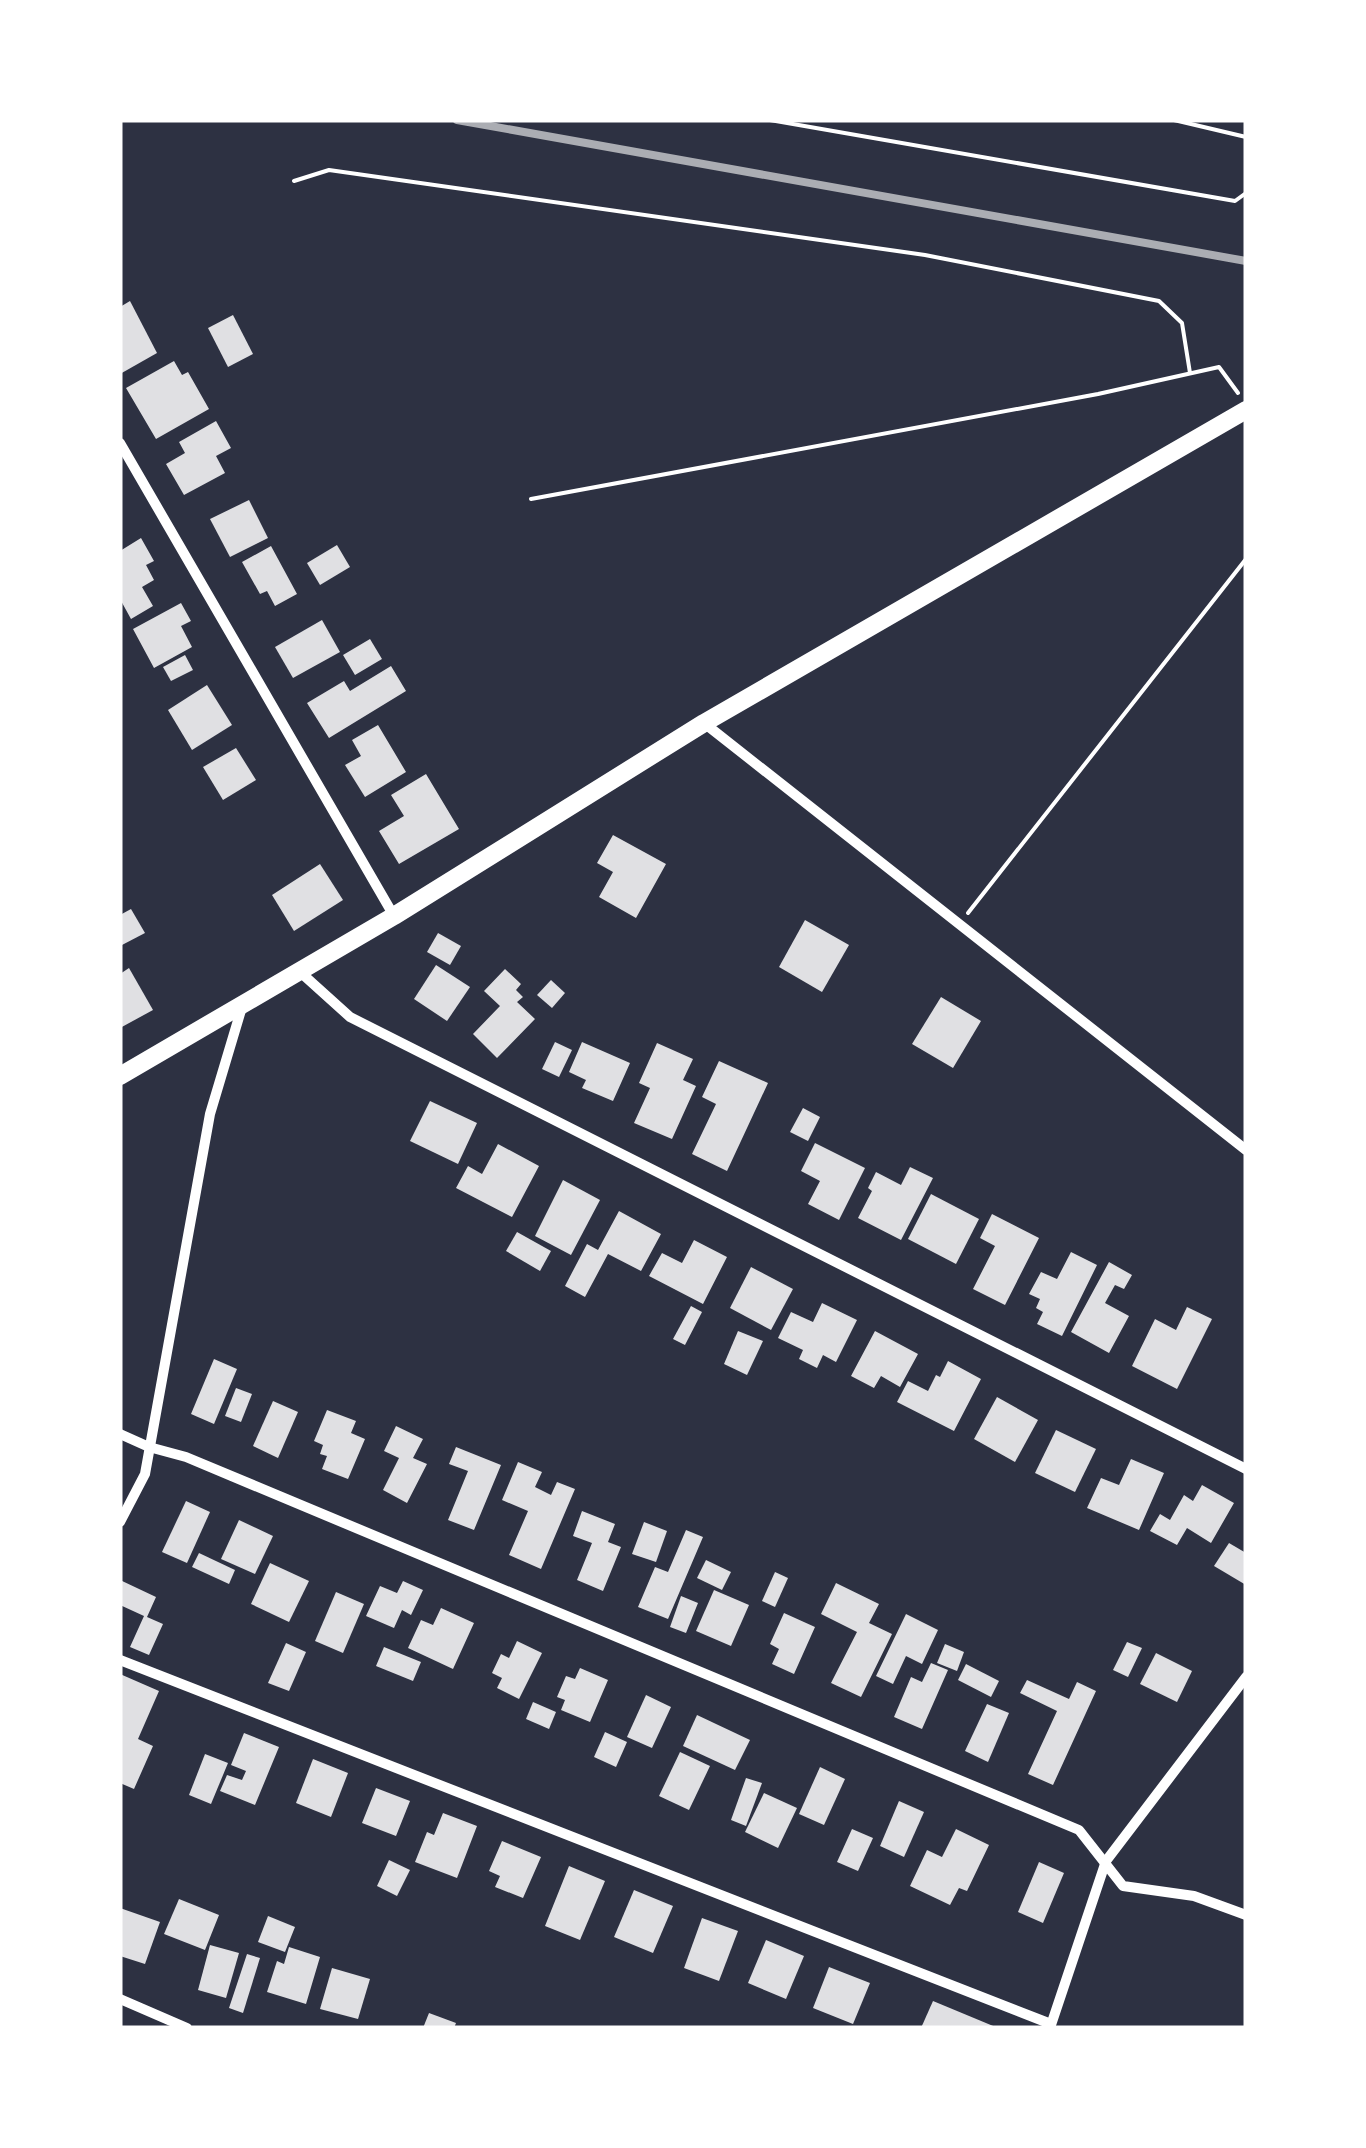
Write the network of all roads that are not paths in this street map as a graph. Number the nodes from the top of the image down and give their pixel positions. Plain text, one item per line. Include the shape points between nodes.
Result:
1 (1243, 403) edge
2 (120, 443) edge
3 (704, 723) junction
4 (394, 916) junction
5 (299, 970) junction
6 (242, 1006) junction
7 (120, 1076) edge
8 (1246, 1150) edge
9 (120, 1434) edge
10 (150, 1447) junction
11 (1246, 1469) edge
12 (120, 1522) edge
13 (120, 1660) edge
14 (1246, 1677) edge
15 (1106, 1861) junction
16 (1246, 1914) edge
17 (120, 1999) edge
18 (1050, 2026) edge
19 (187, 2028) edge

1 - 3 street
2 - 4 street
3 - 4 street
3 - 8 street
4 - 5 street
5 - 6 street
5 - 11 street via 350,1017
6 - 7 street
6 - 10 street via 210,1114
9 - 10 street
10 - 12 street
10 - 15 street via 1079,1830
13 - 18 street
14 - 15 street
15 - 16 street via 1123,1886 1194,1896
15 - 18 street
17 - 19 street

